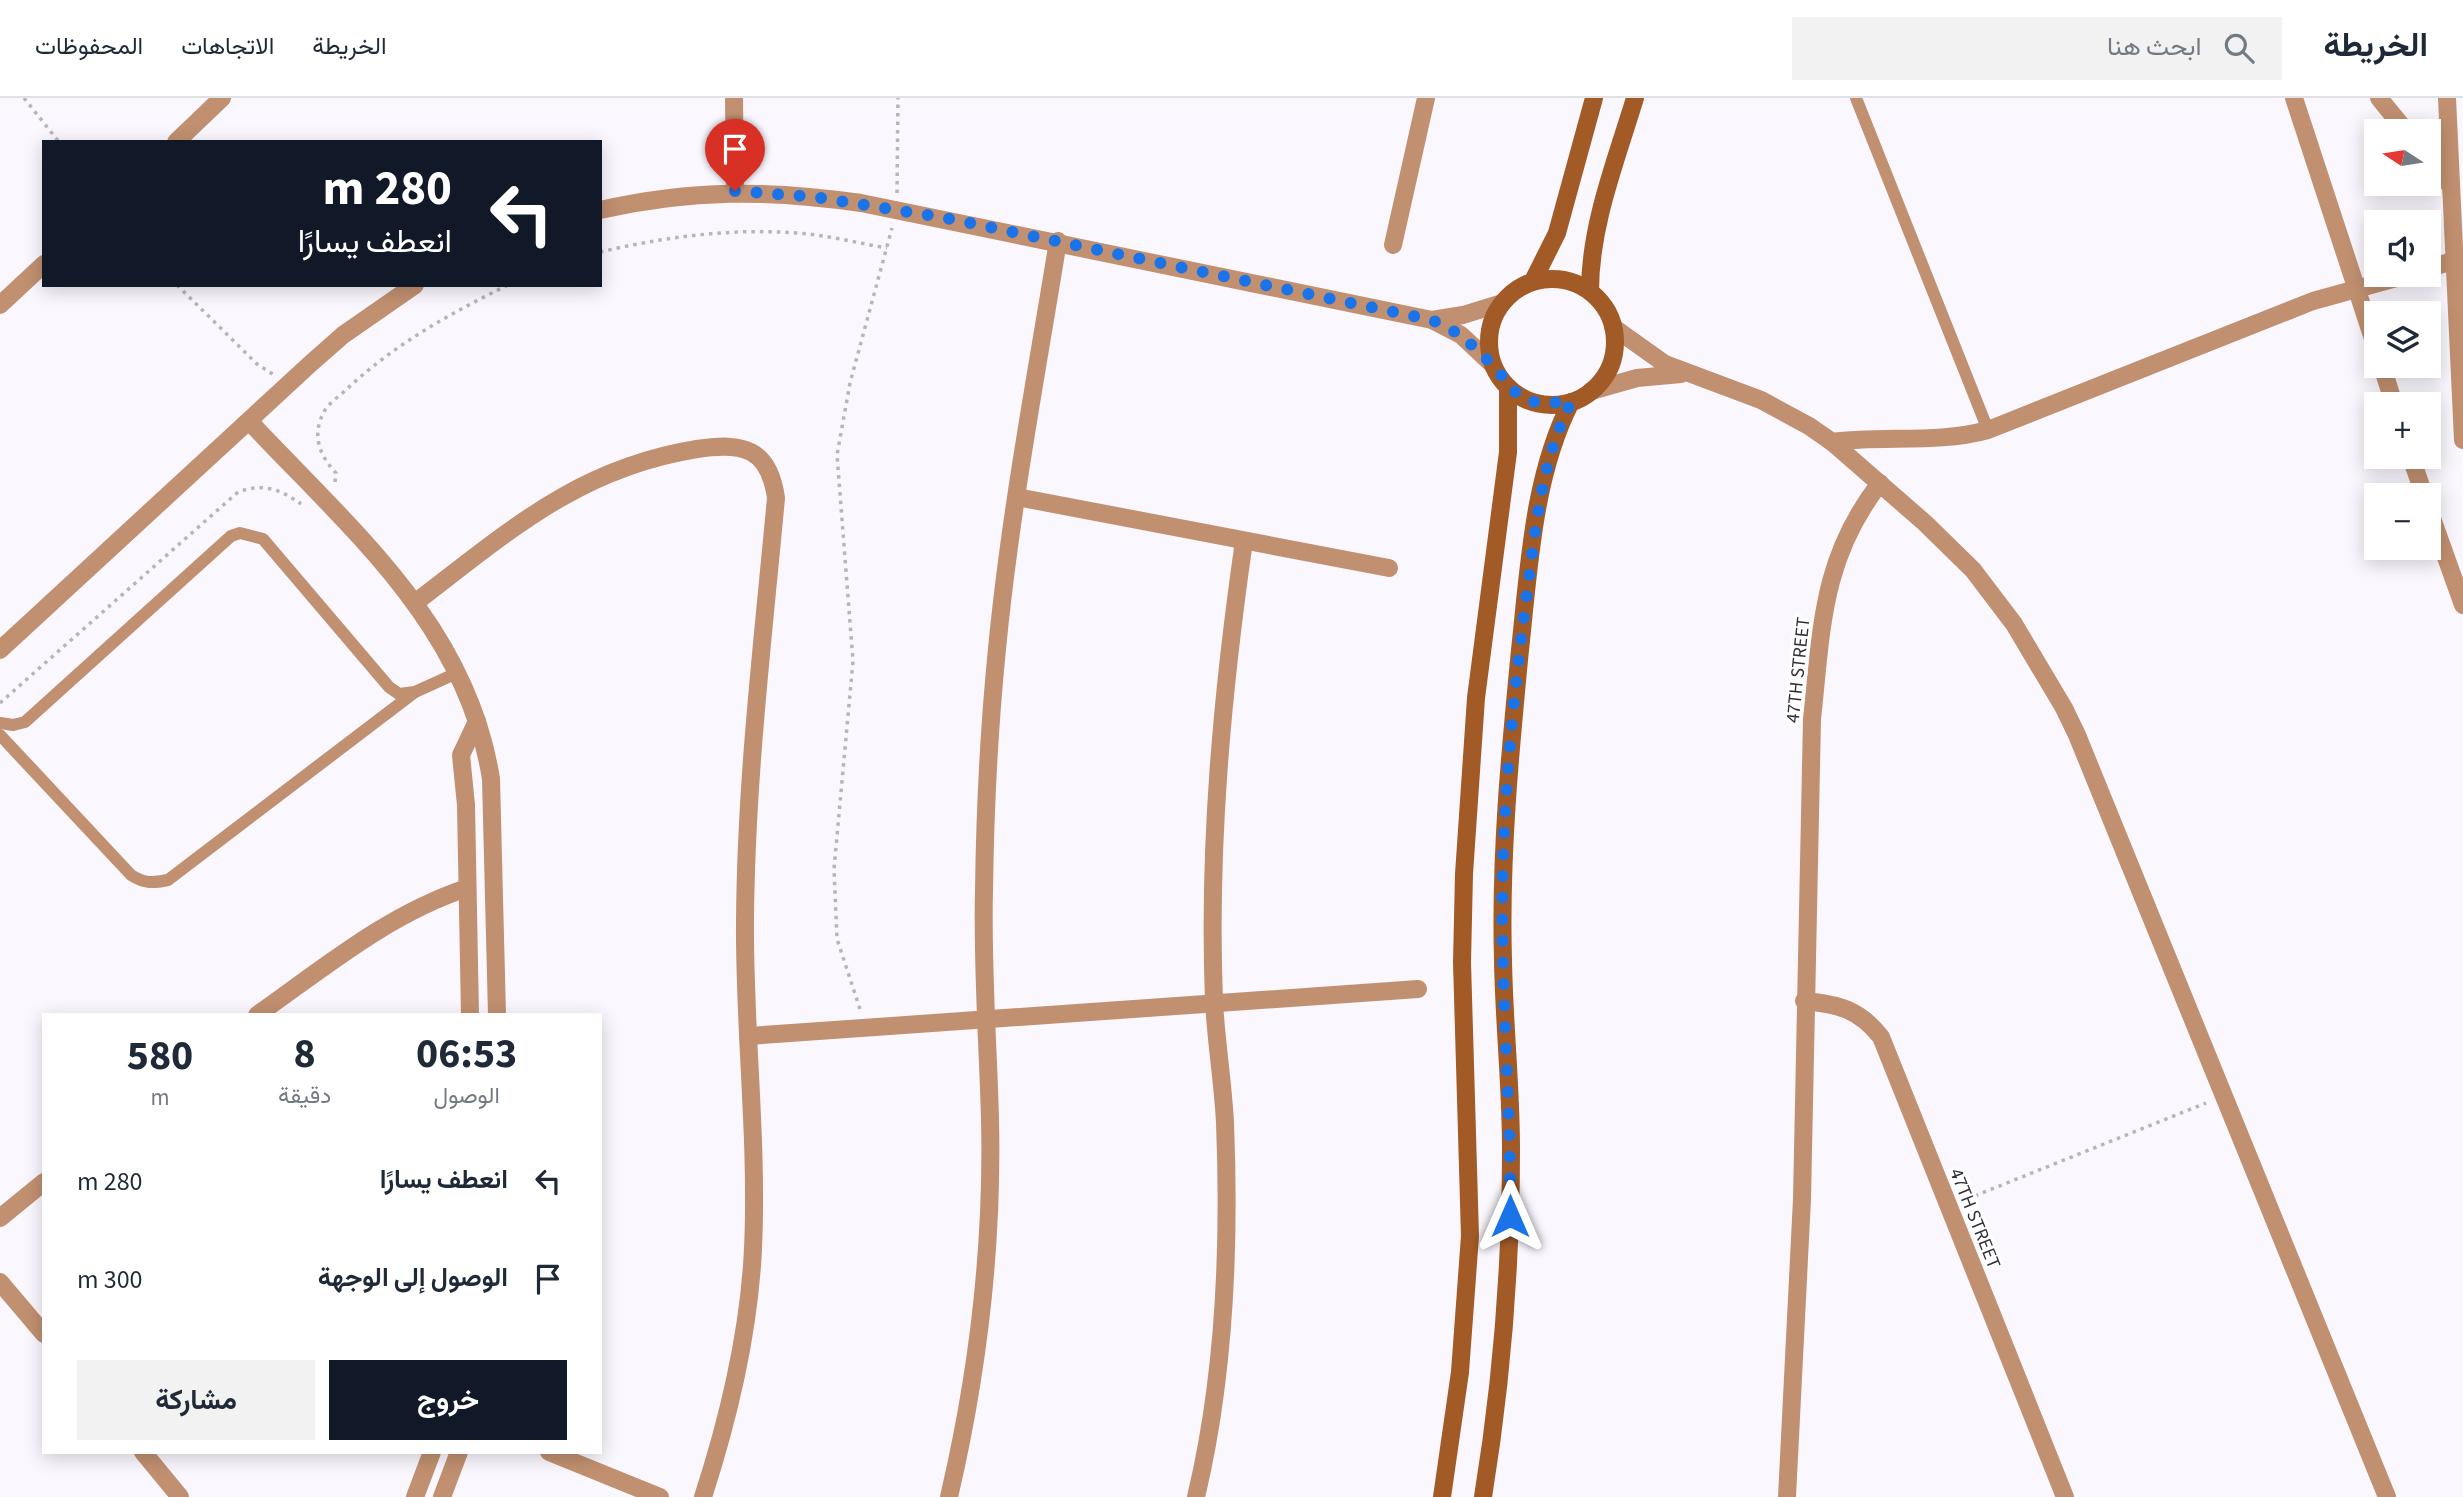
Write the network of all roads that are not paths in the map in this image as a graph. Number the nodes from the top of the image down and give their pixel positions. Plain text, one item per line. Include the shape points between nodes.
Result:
1 (222, 98) edge
2 (734, 98) edge
3 (1426, 98) edge
4 (1594, 98) edge
5 (1635, 98) edge
6 (1856, 98) edge
7 (2294, 98) edge
8 (2379, 98) edge
9 (2447, 98) edge
10 (2396, 119) edge
11 (178, 140) edge
12 (2441, 174) edge
13 (2450, 185) junction
14 (735, 191) junction
15 (602, 210) edge
16 (1058, 241) junction
17 (1393, 246) dead end
18 (2458, 259) edge
19 (2441, 264) edge
20 (42, 266) edge
21 (1533, 281) junction
22 (412, 287) edge
23 (2368, 287) edge
24 (2358, 290) junction
25 (1590, 291) junction
26 (1502, 303) junction
27 (0, 304) edge
28 (2364, 309) edge
29 (1432, 320) junction
30 (1613, 327) junction
31 (1493, 365) junction
32 (1684, 373) junction
33 (1508, 387) junction
34 (1591, 391) junction
35 (1571, 402) junction
36 (249, 421) junction
37 (1988, 430) junction
38 (2463, 440) edge
39 (1832, 442) junction
40 (1880, 483) junction
41 (1017, 497) junction
42 (1244, 541) junction
43 (2441, 544) edge
44 (1389, 568) dead end
45 (416, 602) junction
46 (2463, 605) edge
47 (0, 650) edge
48 (459, 672) junction
49 (415, 692) junction
50 (477, 721) junction
51 (0, 723) edge
52 (0, 735) edge
53 (467, 888) junction
54 (1418, 989) dead end
55 (1804, 1001) junction
56 (1214, 1002) junction
57 (260, 1013) edge
58 (470, 1013) edge
59 (497, 1013) edge
60 (984, 1018) junction
61 (749, 1036) junction
62 (42, 1184) edge
63 (0, 1218) edge
64 (0, 1282) edge
65 (42, 1332) edge
66 (431, 1454) edge
67 (458, 1454) edge
68 (555, 1454) edge
69 (153, 1456) edge
70 (180, 1497) edge
71 (415, 1497) edge
72 (442, 1497) edge
73 (660, 1497) edge
74 (703, 1497) edge
75 (948, 1497) edge
76 (1196, 1497) edge
77 (1443, 1497) edge
78 (1483, 1497) edge
79 (1787, 1497) edge
80 (2065, 1497) edge
81 (2387, 1497) edge

1 - 11 street
2 - 14 street
3 - 17 street
4 - 21 street via 1557,233
5 - 25 street via 1598,222
6 - 37 lane
7 - 24 street
8 - 10 street
9 - 13 street
12 - 13 street
13 - 18 street
14 - 15 street
14 - 16 street via 896,209
16 - 29 street
16 - 41 street
18 - 19 street
18 - 38 street
20 - 27 street
21 - 25 street via 1562,279
21 - 26 street
22 - 36 street via 343,335
23 - 24 street
24 - 28 street
24 - 37 street via 2313,301
25 - 30 street via 1604,306
26 - 29 street
26 - 31 street via 1491,327
29 - 31 street via 1461,335
30 - 32 street
30 - 34 street via 1609,369
31 - 33 street
32 - 34 street via 1637,377
32 - 39 street via 1761,400
33 - 35 street via 1537,403
33 - 77 street via 1508,452 1477,685 1467,823 1462,962 1470,1236 1460,1372
34 - 35 street
35 - 78 street via 1554,439 1544,479 1513,726 1503,961 1510,1239 1500,1378
36 - 45 street
36 - 47 street
37 - 39 street via 1936,438
39 - 40 street
40 - 55 street, 47TH STREET via 1847,531 1836,558 1822,632 1811,733
40 - 81 street via 1950,546 1994,596 2064,708
41 - 42 street
41 - 60 street via 997,650 984,889
42 - 44 street
42 - 56 street via 1216,793
43 - 46 street
45 - 48 street
45 - 61 street via 521,522 591,480 655,457 708,447 746,449 762,459 773,477 776,498 747,823
48 - 49 lane
48 - 50 street
49 - 51 lane via 399,694 389,687 263,540 240,533 231,536 25,722
49 - 52 lane via 168,880 153,883 142,883 131,875
50 - 53 street via 461,755
50 - 59 street via 492,805
53 - 57 street via 389,922
53 - 58 street
54 - 56 street
55 - 79 street, 47TH STREET via 1801,1212
55 - 80 street, 47TH STREET via 1847,1007 1866,1019 1881,1037
56 - 60 street
56 - 76 street via 1225,1120 1228,1243 1218,1362
60 - 61 street
60 - 75 street via 990,1121 988,1230 980,1329
61 - 74 street via 753,1251 724,1433
62 - 63 street
64 - 65 street
66 - 71 street
67 - 72 street
68 - 73 street
69 - 70 street

